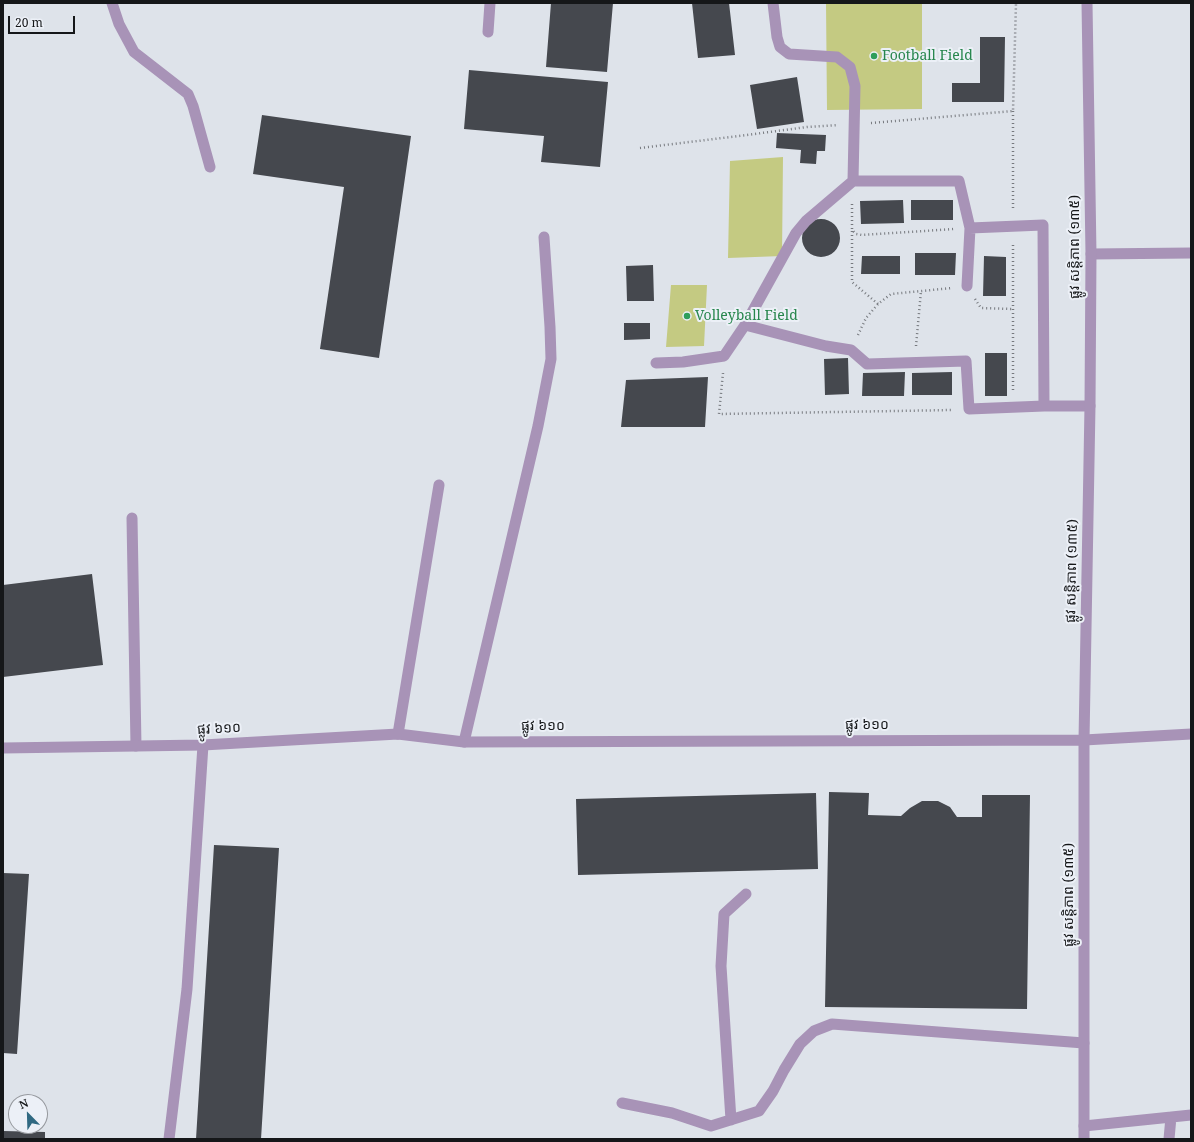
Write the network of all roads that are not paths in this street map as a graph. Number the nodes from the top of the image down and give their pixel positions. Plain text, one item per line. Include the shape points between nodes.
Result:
1 (112, 3) edge
2 (490, 3) edge
3 (773, 3) edge
4 (1087, 3) edge
5 (488, 32) dead end
6 (210, 167) dead end
7 (853, 181) junction
8 (970, 228) junction
9 (544, 237) dead end
10 (1191, 253) edge
11 (1091, 254) junction
12 (968, 286) road end
13 (745, 325) junction
14 (656, 363) dead end
15 (1044, 406) junction
16 (1090, 406) junction
17 (440, 485) dead end
18 (132, 518) dead end
19 (398, 734) junction
20 (1191, 734) edge
21 (1084, 740) junction
22 (464, 742) junction
23 (136, 746) junction
24 (203, 746) junction
25 (3, 748) edge
26 (746, 894) dead end
27 (1084, 1043) junction
28 (622, 1103) dead end
29 (1191, 1115) edge
30 (1171, 1117) junction
31 (731, 1120) junction
32 (1084, 1126) junction
33 (169, 1139) edge
34 (1084, 1139) edge
35 (1169, 1139) edge

1 - 6 street via 118,24 134,52 188,94 194,106
2 - 5 street
3 - 7 street via 780,47 789,54 837,57 850,67 855,86
4 - 11 street, ផ្លូវ សន្តិភាព (១៣៥)
7 - 8 street via 960,181
7 - 13 street via 806,221 796,233
8 - 12 street
8 - 15 street via 1043,225
9 - 22 street via 551,359 538,426
10 - 11 street
11 - 16 street, ផ្លូវ សន្តិភាព (១៣៥)
13 - 14 street via 724,356
13 - 15 street via 851,350 867,364 966,361 969,409
15 - 16 street
16 - 21 street, ផ្លូវ សន្តិភាព (១៣៥)
17 - 19 street
18 - 23 street
19 - 22 street, ផ្លូវ ៦១០
19 - 24 street, ផ្លូវ ៦១០
20 - 21 street, ផ្លូវ ៦១០
21 - 22 street, ផ្លូវ ៦១០
21 - 27 street, ផ្លូវ សន្តិភាព (១៣៥)
23 - 24 street, ផ្លូវ ៦១០
23 - 25 street, ផ្លូវ ៦១០
24 - 33 street via 187,990
26 - 31 street via 724,914 721,966
27 - 31 street via 832,1024 814,1031 800,1044 759,1111
27 - 32 street, ផ្លូវ សន្តិភាព (១៣៥)
28 - 31 street via 672,1113 710,1126
29 - 30 street
30 - 32 street
30 - 35 street
32 - 34 street, ផ្លូវ សន្តិភាព (១៣៥)

